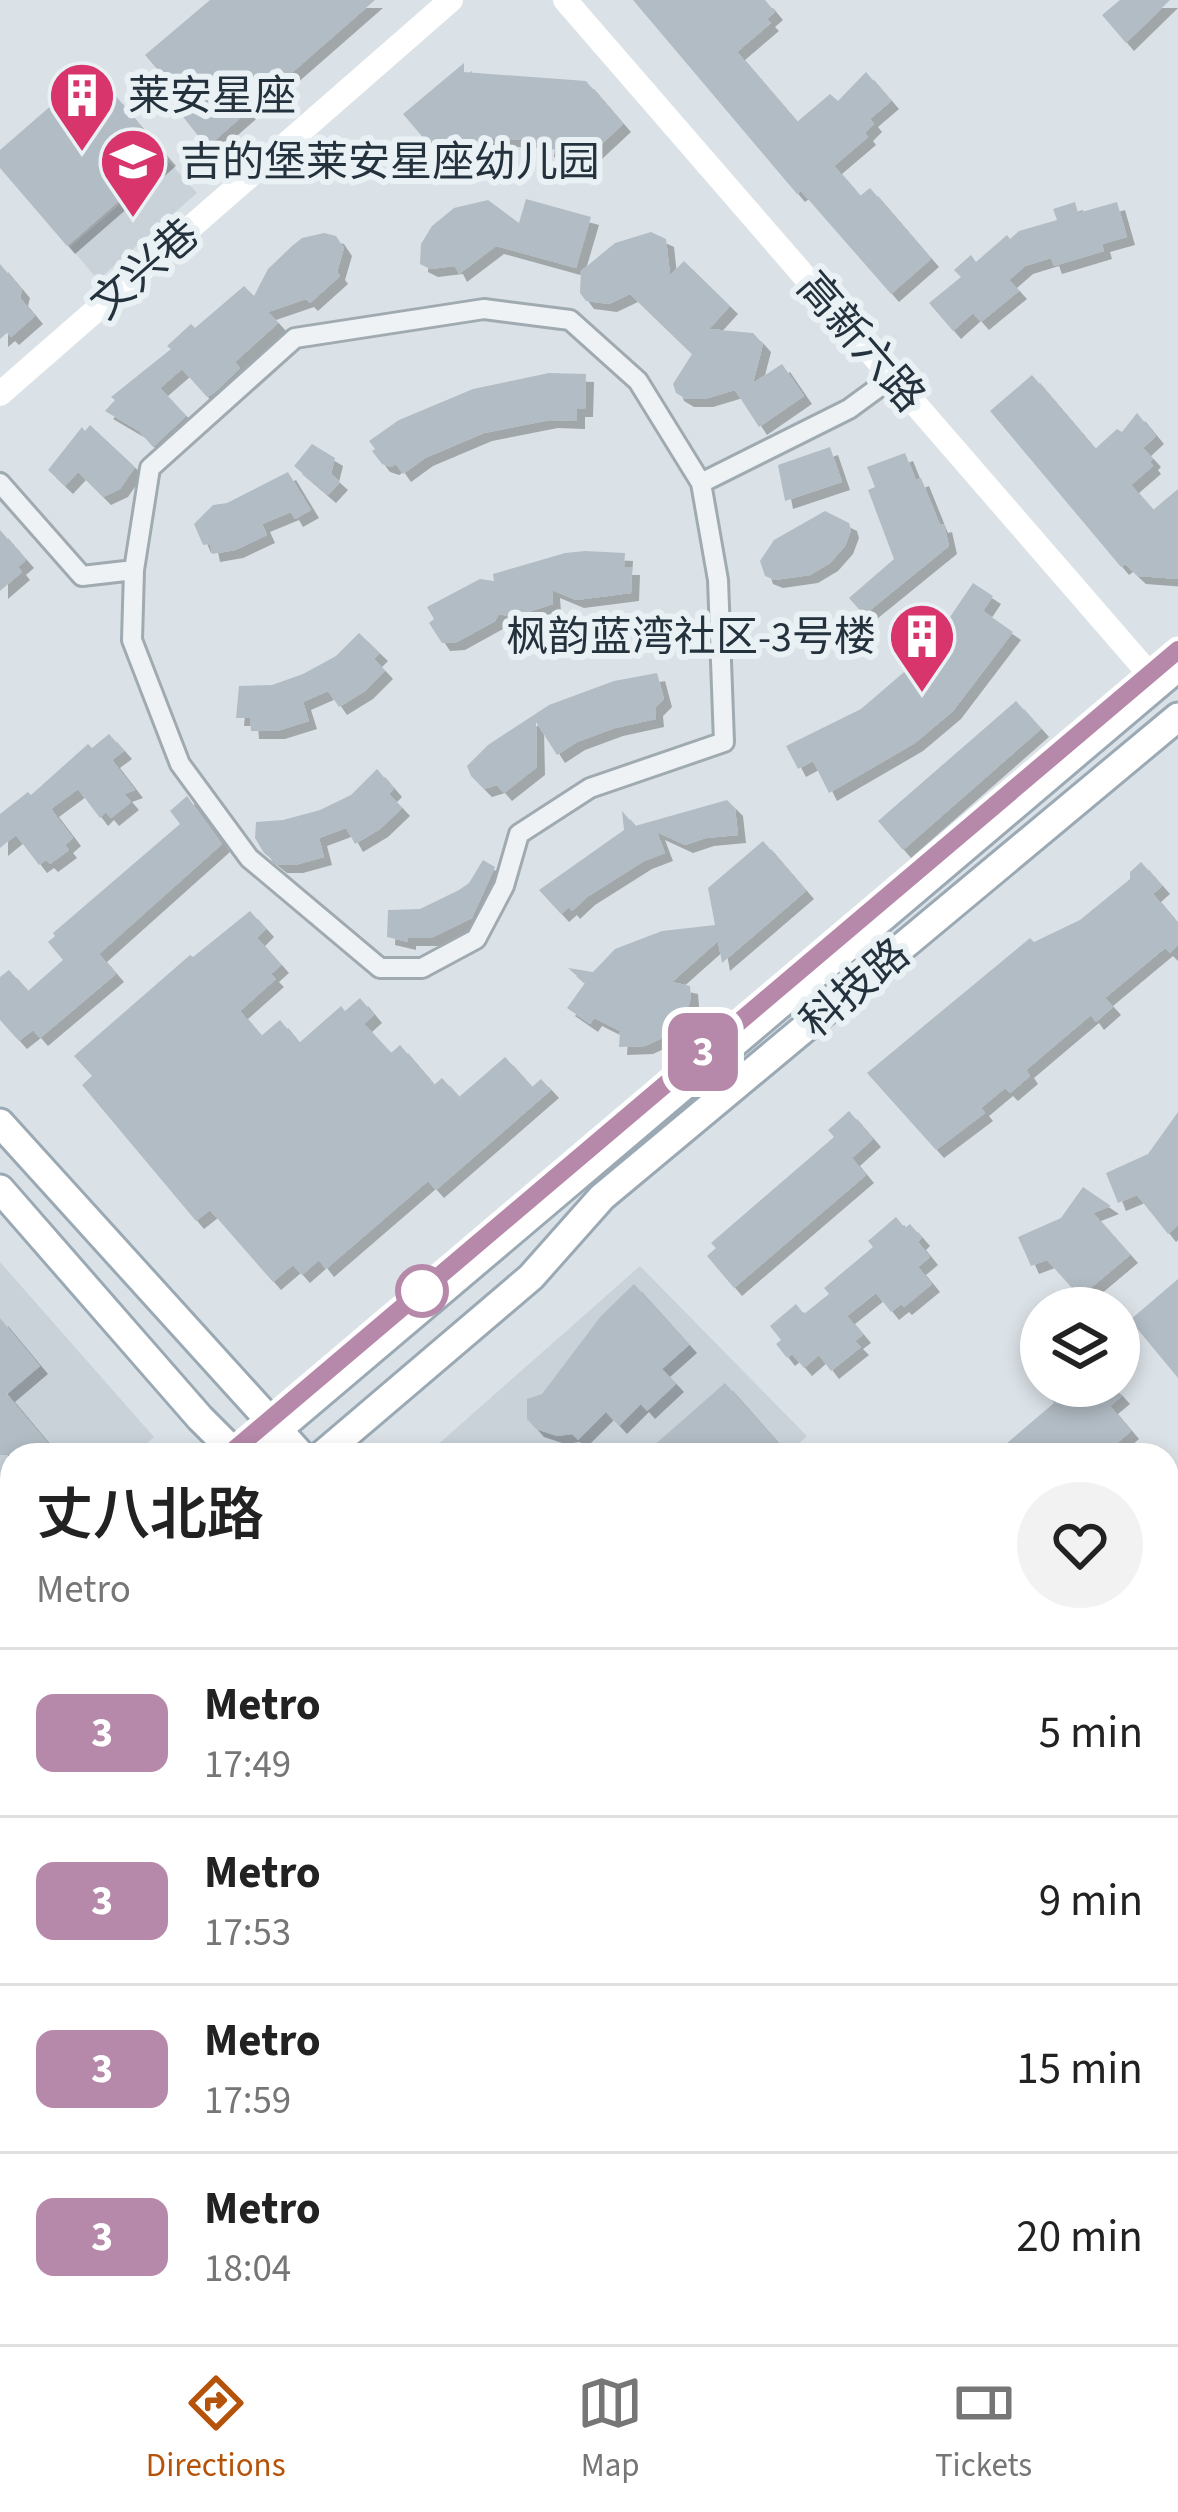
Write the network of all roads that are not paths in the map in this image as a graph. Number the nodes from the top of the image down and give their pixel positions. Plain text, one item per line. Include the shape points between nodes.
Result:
1 (451, 0) edge
2 (565, 0) edge
3 (893, 376) junction
4 (0, 394) edge
5 (0, 483) edge
6 (701, 483) junction
7 (134, 570) junction
8 (1168, 675) edge
9 (1178, 717) edge
10 (0, 1123) edge
11 (0, 1189) edge
12 (277, 1430) junction
13 (225, 1443) edge
14 (262, 1443) edge
15 (289, 1443) edge
16 (336, 1443) edge

1 - 4 street, 文兴巷
2 - 3 street, 高新六路
3 - 6 street via 849,409
3 - 8 street, 高新六路
5 - 7 street via 82,576
6 - 7 street via 638,381 570,320 484,309 296,338 149,468
6 - 7 street via 718,580 724,742 590,788 519,835 476,939 422,968 380,968 249,859 180,764 132,640
8 - 12 main road, 科技路
9 - 16 main road, 科技路 via 602,1197 531,1277
10 - 12 main road
11 - 13 main road
12 - 14 main road, 科技路
12 - 15 main road

